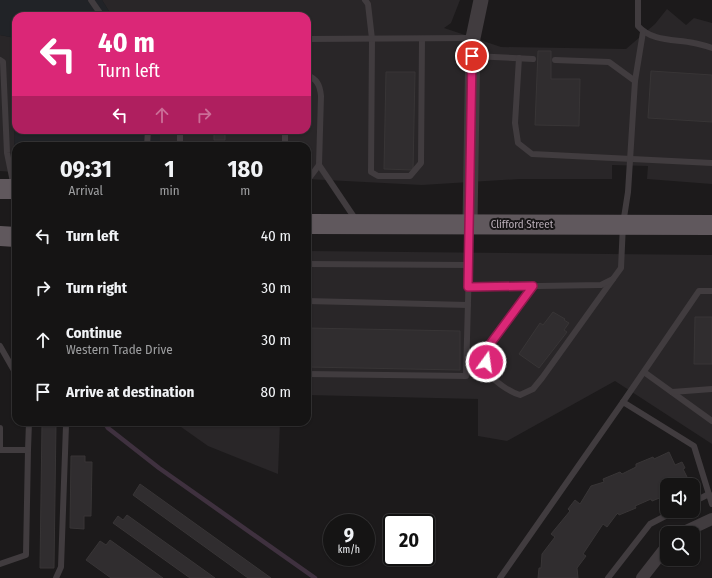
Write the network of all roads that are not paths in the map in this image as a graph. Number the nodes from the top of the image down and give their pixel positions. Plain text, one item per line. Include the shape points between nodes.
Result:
1 (91, 0) edge
2 (366, 0) edge
3 (481, 0) edge
4 (638, 0) edge
5 (99, 12) edge
6 (643, 32) junction
7 (473, 38) junction
8 (311, 39) edge
9 (372, 39) junction
10 (422, 39) junction
11 (712, 48) edge
12 (472, 56) junction
13 (519, 58) junction
14 (532, 59) dead end
15 (0, 60) edge
16 (555, 60) dead end
17 (311, 77) edge
18 (635, 81) junction
19 (0, 151) edge
20 (7, 151) junction
21 (630, 159) junction
22 (712, 163) edge
23 (319, 165) junction
24 (311, 176) edge
25 (10, 189) edge
26 (358, 223) junction
27 (470, 223) junction
28 (311, 224) edge
29 (623, 224) junction
30 (712, 224) edge
31 (0, 236) edge
32 (12, 237) edge
33 (311, 264) edge
34 (469, 265) junction
35 (613, 279) junction
36 (533, 286) junction
37 (468, 287) junction
38 (712, 291) edge
39 (311, 301) edge
40 (468, 305) junction
41 (0, 346) edge
42 (12, 367) edge
43 (644, 372) junction
44 (311, 374) edge
45 (712, 389) edge
46 (672, 392) junction
47 (623, 402) junction
48 (712, 421) edge
49 (29, 426) edge
50 (66, 426) edge
51 (0, 428) edge
52 (0, 450) edge
53 (28, 450) junction
54 (709, 494) junction
55 (700, 498) edge
56 (712, 504) edge
57 (662, 518) edge
58 (712, 519) edge
59 (697, 526) edge
60 (660, 555) edge
61 (0, 564) edge
62 (56, 578) edge
63 (500, 578) edge
64 (608, 578) edge
65 (642, 578) edge

1 - 5 lane
2 - 9 lane
3 - 7 street
4 - 6 lane via 638,26
6 - 11 lane via 655,37
6 - 18 lane
7 - 10 lane
7 - 12 street
8 - 9 lane
9 - 10 lane
9 - 10 lane via 371,172 378,176 410,176 421,163
12 - 13 lane
12 - 27 street
13 - 14 lane
13 - 21 lane via 515,123 518,143 532,154
15 - 20 lane via 3,62
16 - 18 lane via 609,62
17 - 23 lane via 320,85
18 - 21 lane
19 - 20 lane
20 - 25 lane
21 - 22 lane
21 - 29 lane
23 - 24 lane
23 - 26 lane
26 - 27 main road, Clifford Street
26 - 28 main road, Clifford Street
27 - 29 main road, Clifford Street
27 - 34 lane
29 - 30 main road, Clifford Street
29 - 35 lane via 621,268
31 - 32 main road
33 - 34 lane
34 - 37 lane
35 - 36 lane via 601,285
35 - 36 lane via 542,378 533,389 520,395 512,393 487,373 485,351
36 - 37 lane
37 - 40 lane
38 - 43 lane via 700,291
39 - 40 lane
40 - 44 lane via 466,376
41 - 42 lane
43 - 46 lane
43 - 47 lane
45 - 46 lane
46 - 48 lane
47 - 54 lane via 694,446
47 - 63 lane
49 - 53 lane
50 - 62 lane via 61,567
51 - 52 lane
52 - 53 lane
53 - 61 lane via 26,555
54 - 55 lane
54 - 56 lane
57 - 64 lane via 650,524
58 - 59 street
60 - 65 street

